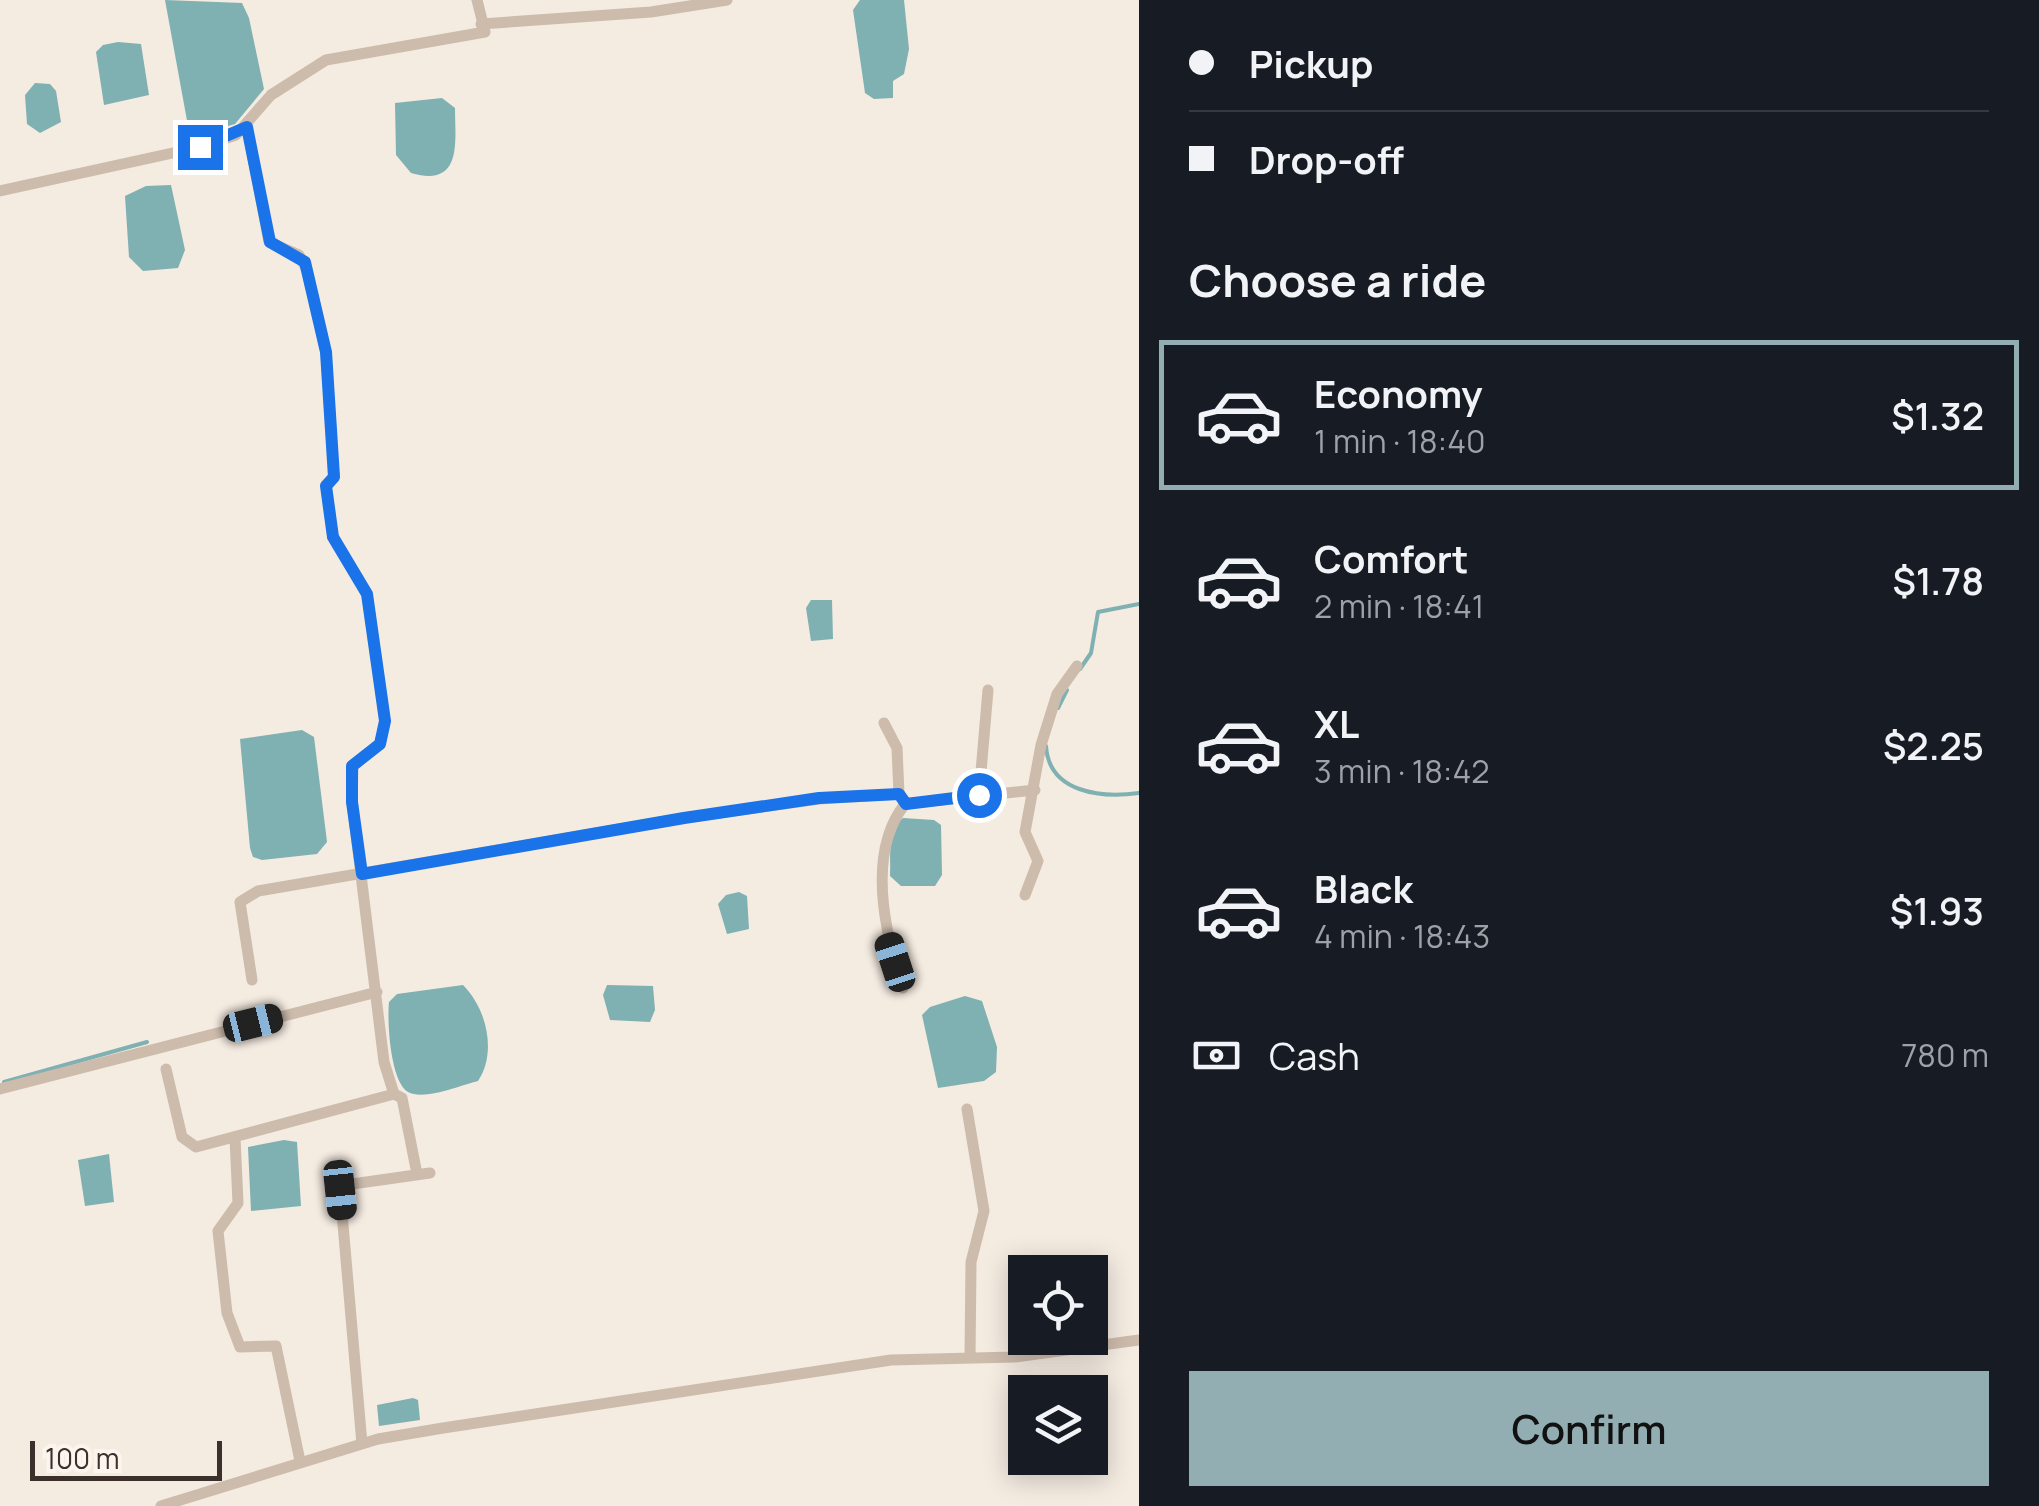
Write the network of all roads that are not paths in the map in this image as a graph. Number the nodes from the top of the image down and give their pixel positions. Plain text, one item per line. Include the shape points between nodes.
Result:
1 (477, 0) edge
2 (728, 0) edge
3 (481, 24) junction
4 (247, 127) junction
5 (0, 190) edge
6 (1077, 666) dead end
7 (988, 690) dead end
8 (884, 723) dead end
9 (1036, 790) junction
10 (979, 795) junction
11 (902, 799) junction
12 (362, 874) junction
13 (1025, 895) dead end
14 (252, 980) dead end
15 (903, 988) dead end
16 (377, 992) junction
17 (166, 1069) dead end
18 (0, 1089) edge
19 (394, 1094) junction
20 (968, 1109) dead end
21 (235, 1138) junction
22 (1139, 1340) edge
23 (970, 1358) junction
24 (362, 1444) junction
25 (300, 1462) junction
26 (161, 1506) edge

1 - 3 street
2 - 3 street
3 - 4 street via 485,32 326,60 271,95
4 - 5 street via 200,147
4 - 12 street via 270,242 299,255 307,270 326,352 334,477 326,486 333,537 367,594 379,670 380,744 357,759 351,777
6 - 9 street via 1046,723
7 - 10 street
8 - 11 street via 897,748
9 - 10 street
9 - 13 street via 1025,832 1038,861
10 - 11 street
11 - 12 street via 819,798
11 - 15 street via 884,857 886,936
12 - 14 street via 286,885 240,902
12 - 16 street
16 - 18 street
16 - 19 street
17 - 21 street via 186,1142 202,1147
19 - 21 street
19 - 24 street via 402,1098 423,1174 340,1190
20 - 23 street via 984,1211 971,1262
21 - 25 street via 238,1203 218,1231 227,1314 240,1346 276,1346
22 - 23 street
23 - 24 street via 845,1366
24 - 25 street
25 - 26 street

